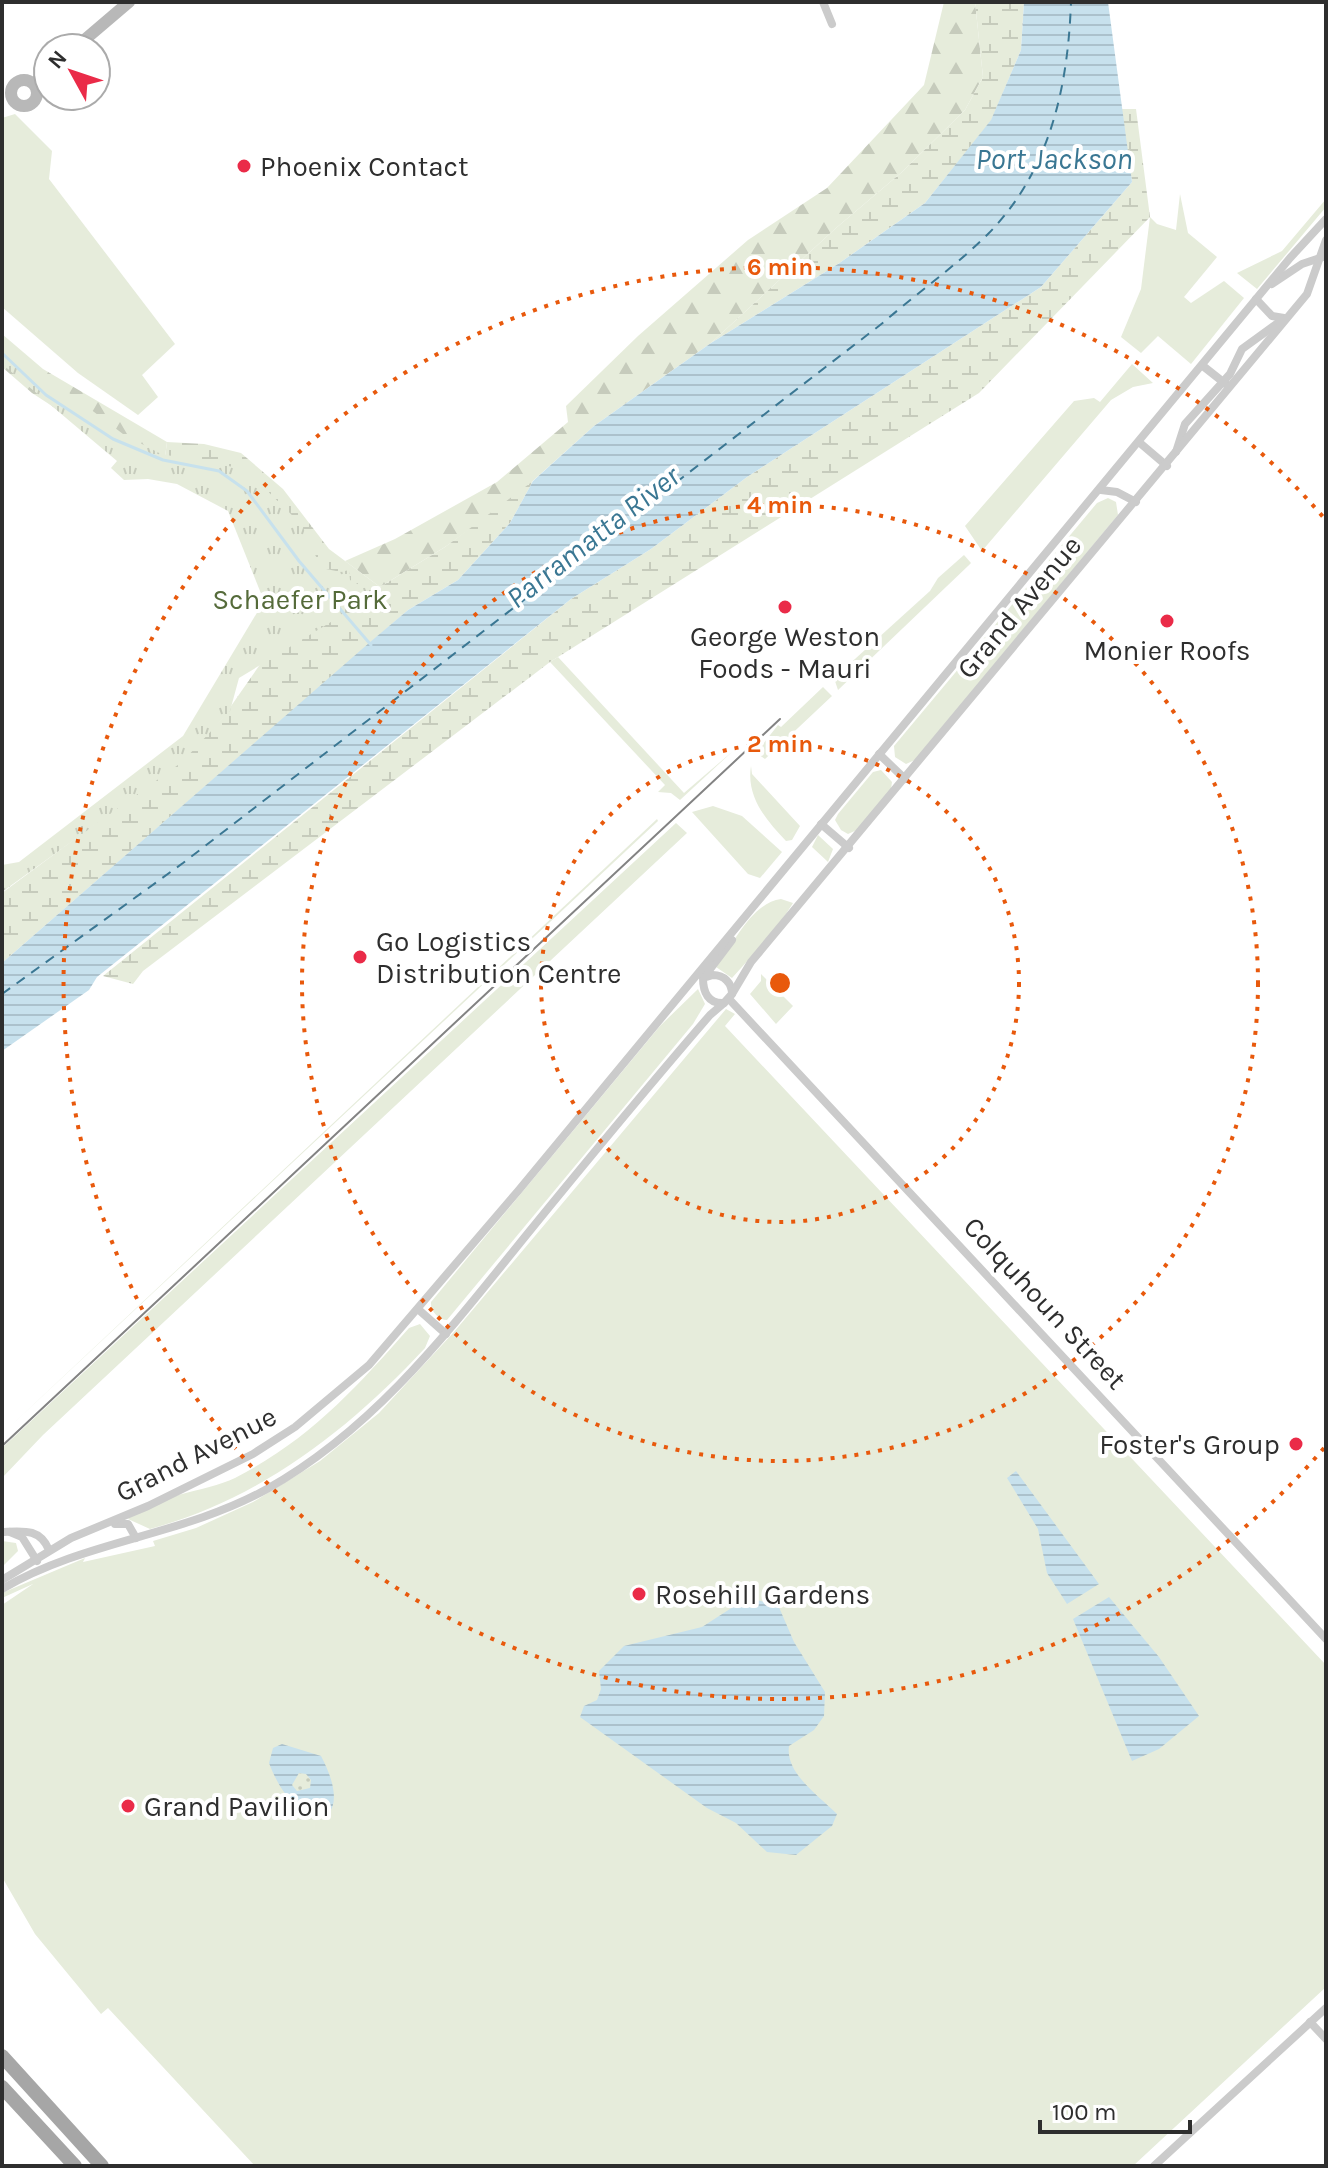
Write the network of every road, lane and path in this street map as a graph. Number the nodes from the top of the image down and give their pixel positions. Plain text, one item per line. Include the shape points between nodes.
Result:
1 (129, 2) edge
2 (823, 2) edge
3 (832, 24) dead end
4 (94, 32) edge
5 (2, 74) edge
6 (32, 83) edge
7 (14, 84) junction
8 (32, 101) edge
9 (1326, 219) edge
10 (1326, 240) edge
11 (1324, 257) edge
12 (1326, 273) edge
13 (1307, 294) junction
14 (1259, 295) junction
15 (1289, 316) junction
16 (1203, 366) junction
17 (1228, 385) junction
18 (1140, 443) junction
19 (1167, 466) junction
20 (1101, 490) junction
21 (1136, 502) junction
22 (879, 754) junction
23 (905, 779) junction
24 (821, 824) junction
25 (849, 848) junction
26 (755, 904) junction
27 (703, 978) junction
28 (728, 999) junction
29 (653, 1028) junction
30 (419, 1310) junction
31 (446, 1334) junction
32 (6, 1532) edge
33 (76, 1536) junction
34 (136, 1538) junction
35 (49, 1550) junction
36 (34, 1560) junction
37 (47, 1565) junction
38 (2, 1580) edge
39 (2, 1589) edge
40 (1326, 1639) edge
41 (1326, 2008) edge
42 (1310, 2022) junction
43 (1326, 2039) edge
44 (2, 2056) edge
45 (2, 2087) edge
46 (75, 2166) edge
47 (102, 2166) edge
48 (1154, 2166) edge

1 - 4 street
2 - 3 street
5 - 7 street
6 - 7 street
7 - 8 street via 12,99 26,106
9 - 14 street, Grand Avenue
10 - 11 street, Grand Avenue
11 - 13 street, Grand Avenue
11 - 14 street via 1297,267
12 - 13 street
13 - 15 street, Grand Avenue
14 - 15 street via 1272,316
14 - 16 street, Grand Avenue
15 - 17 street, Grand Avenue
15 - 17 street via 1242,349
16 - 17 street
16 - 18 street, Grand Avenue
17 - 19 street, Grand Avenue
18 - 19 street
18 - 20 street, Grand Avenue
19 - 21 street, Grand Avenue
20 - 21 street
20 - 22 street, Grand Avenue
21 - 23 street, Grand Avenue
22 - 23 street
22 - 24 street, Grand Avenue
23 - 25 street, Grand Avenue
24 - 25 street
24 - 26 street, Grand Avenue
25 - 28 street, Grand Avenue via 745,969
26 - 27 street, Grand Avenue
26 - 29 street, Grand Avenue
27 - 28 street via 709,999
27 - 28 street via 720,976 730,985
27 - 29 street, Grand Avenue
28 - 31 street, Grand Avenue via 629,1110
28 - 40 street, Colquhoun Street
29 - 30 street, Grand Avenue
30 - 31 street
30 - 33 street, Grand Avenue via 369,1365 295,1427 220,1471
31 - 34 street, Grand Avenue via 359,1424 268,1489 215,1516
32 - 35 street via 33,1532
32 - 36 street via 25,1540
33 - 34 street via 123,1523 132,1527
33 - 35 street, Grand Avenue
34 - 37 street, Grand Avenue
35 - 36 street, Grand Avenue
35 - 37 street
36 - 37 street
36 - 38 street, Grand Avenue
37 - 39 street, Grand Avenue
41 - 42 street
42 - 43 street
42 - 48 street
44 - 47 main road
45 - 46 main road

